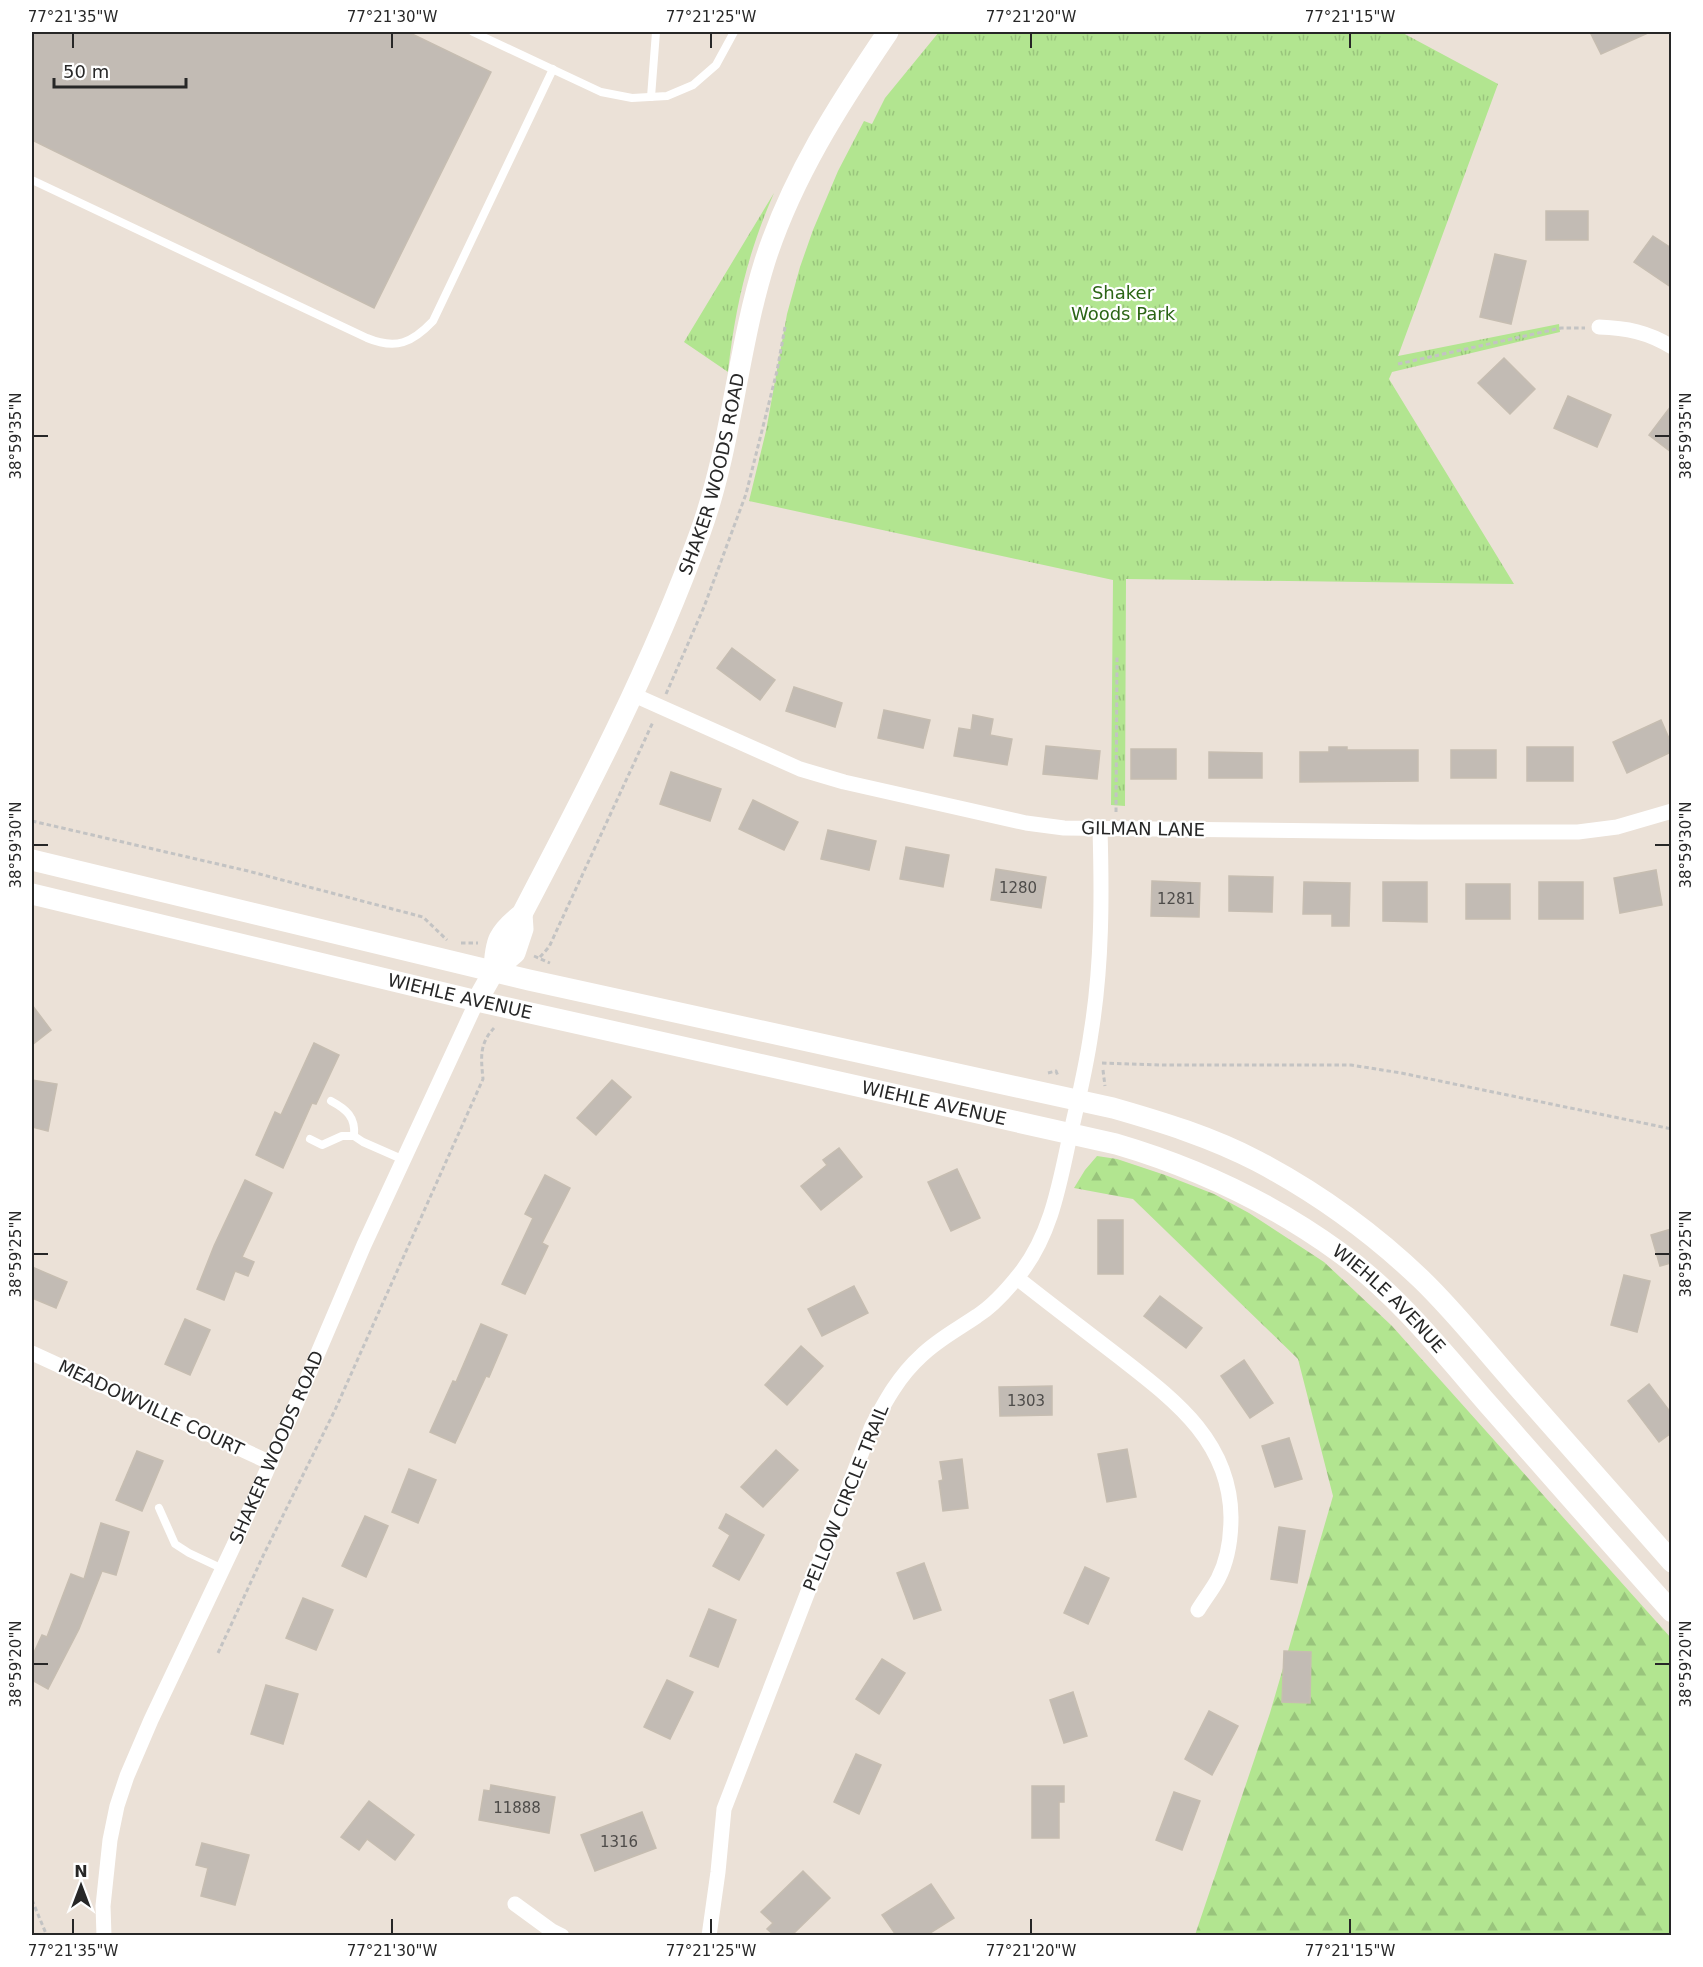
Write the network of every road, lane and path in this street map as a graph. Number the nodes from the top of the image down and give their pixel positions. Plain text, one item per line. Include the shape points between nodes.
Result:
1 (473, 32) edge
2 (656, 32) edge
3 (734, 32) edge
4 (888, 32) edge
5 (487, 35) edge
6 (553, 69) junction
7 (651, 96) junction
8 (32, 180) edge
9 (785, 327) dead end
10 (1599, 327) joint
11 (1671, 347) edge
12 (1398, 364) dead end
13 (1117, 657) dead end
14 (634, 695) junction
15 (660, 706) junction
16 (1671, 811) edge
17 (32, 821) edge
18 (1108, 829) junction
19 (32, 860) edge
20 (32, 894) edge
21 (505, 951) junction
22 (494, 971) junction
23 (477, 1001) junction
24 (494, 1028) dead end
25 (1104, 1086) dead end
26 (331, 1101) dead end
27 (1079, 1101) junction
28 (1671, 1129) edge
29 (1071, 1134) junction
30 (354, 1136) junction
31 (309, 1139) dead end
32 (404, 1160) junction
33 (1017, 1278) junction
34 (32, 1353) edge
35 (271, 1463) junction
36 (159, 1508) dead end
37 (1671, 1562) edge
38 (223, 1569) junction
39 (1198, 1610) dead end
40 (1671, 1612) edge
41 (218, 1653) dead end
42 (32, 1900) edge
43 (515, 1904) dead end
44 (47, 1935) edge
45 (104, 1935) edge
46 (562, 1935) edge
47 (709, 1935) edge

1 - 5 lane
2 - 7 lane
3 - 7 lane via 716,65 693,85 667,96
4 - 14 main road, SHAKER WOODS ROAD via 826,126 784,209 751,313 723,459 664,628
5 - 6 lane
6 - 7 lane via 601,92 632,98
6 - 8 lane via 433,321 419,336 401,343 383,345 367,338
9 - 15 path via 746,494 704,607
10 - 11 street via 1643,333
10 - 12 path via 1561,328
13 - 18 path
14 - 15 street, GILMAN LANE
14 - 21 main road, SHAKER WOODS ROAD via 522,914 505,928
15 - 18 street, GILMAN LANE via 800,769 844,782 1026,823
15 - 21 path via 549,946 540,957
16 - 18 street, GILMAN LANE via 1617,827 1578,832
17 - 21 path via 423,917 451,944 473,942
18 - 27 street, PELLOW CIRCLE TRAIL via 1098,979
19 - 22 main road, WIEHLE AVENUE
20 - 23 main road, WIEHLE AVENUE
21 - 22 main road, SHAKER WOODS ROAD
22 - 23 main road, SHAKER WOODS ROAD
22 - 27 main road, WIEHLE AVENUE
23 - 29 main road, WIEHLE AVENUE
23 - 32 street, SHAKER WOODS ROAD
24 - 41 path via 482,1045 483,1078 407,1252
25 - 28 path via 1102,1062 1351,1065
26 - 30 lane via 345,1108 353,1119
27 - 29 street, PELLOW CIRCLE TRAIL
27 - 37 main road, WIEHLE AVENUE via 1150,1119 1227,1147 1319,1198 1371,1236 1422,1280 1461,1321
29 - 33 street, PELLOW CIRCLE TRAIL via 1044,1235
29 - 40 main road, WIEHLE AVENUE via 1152,1155 1223,1182 1341,1253 1405,1310
30 - 31 lane via 342,1136 322,1145
30 - 32 lane
32 - 35 street, SHAKER WOODS ROAD
33 - 39 street via 1161,1390 1203,1433 1217,1456 1229,1497 1231,1535 1218,1580
33 - 47 street, PELLOW CIRCLE TRAIL via 979,1315 915,1361 890,1392 872,1426 724,1809
34 - 35 street, MEADOWVILLE COURT
35 - 38 street, SHAKER WOODS ROAD
36 - 38 lane via 175,1544
38 - 45 street, SHAKER WOODS ROAD via 151,1720 117,1806 106,1872
42 - 44 path
43 - 46 street

